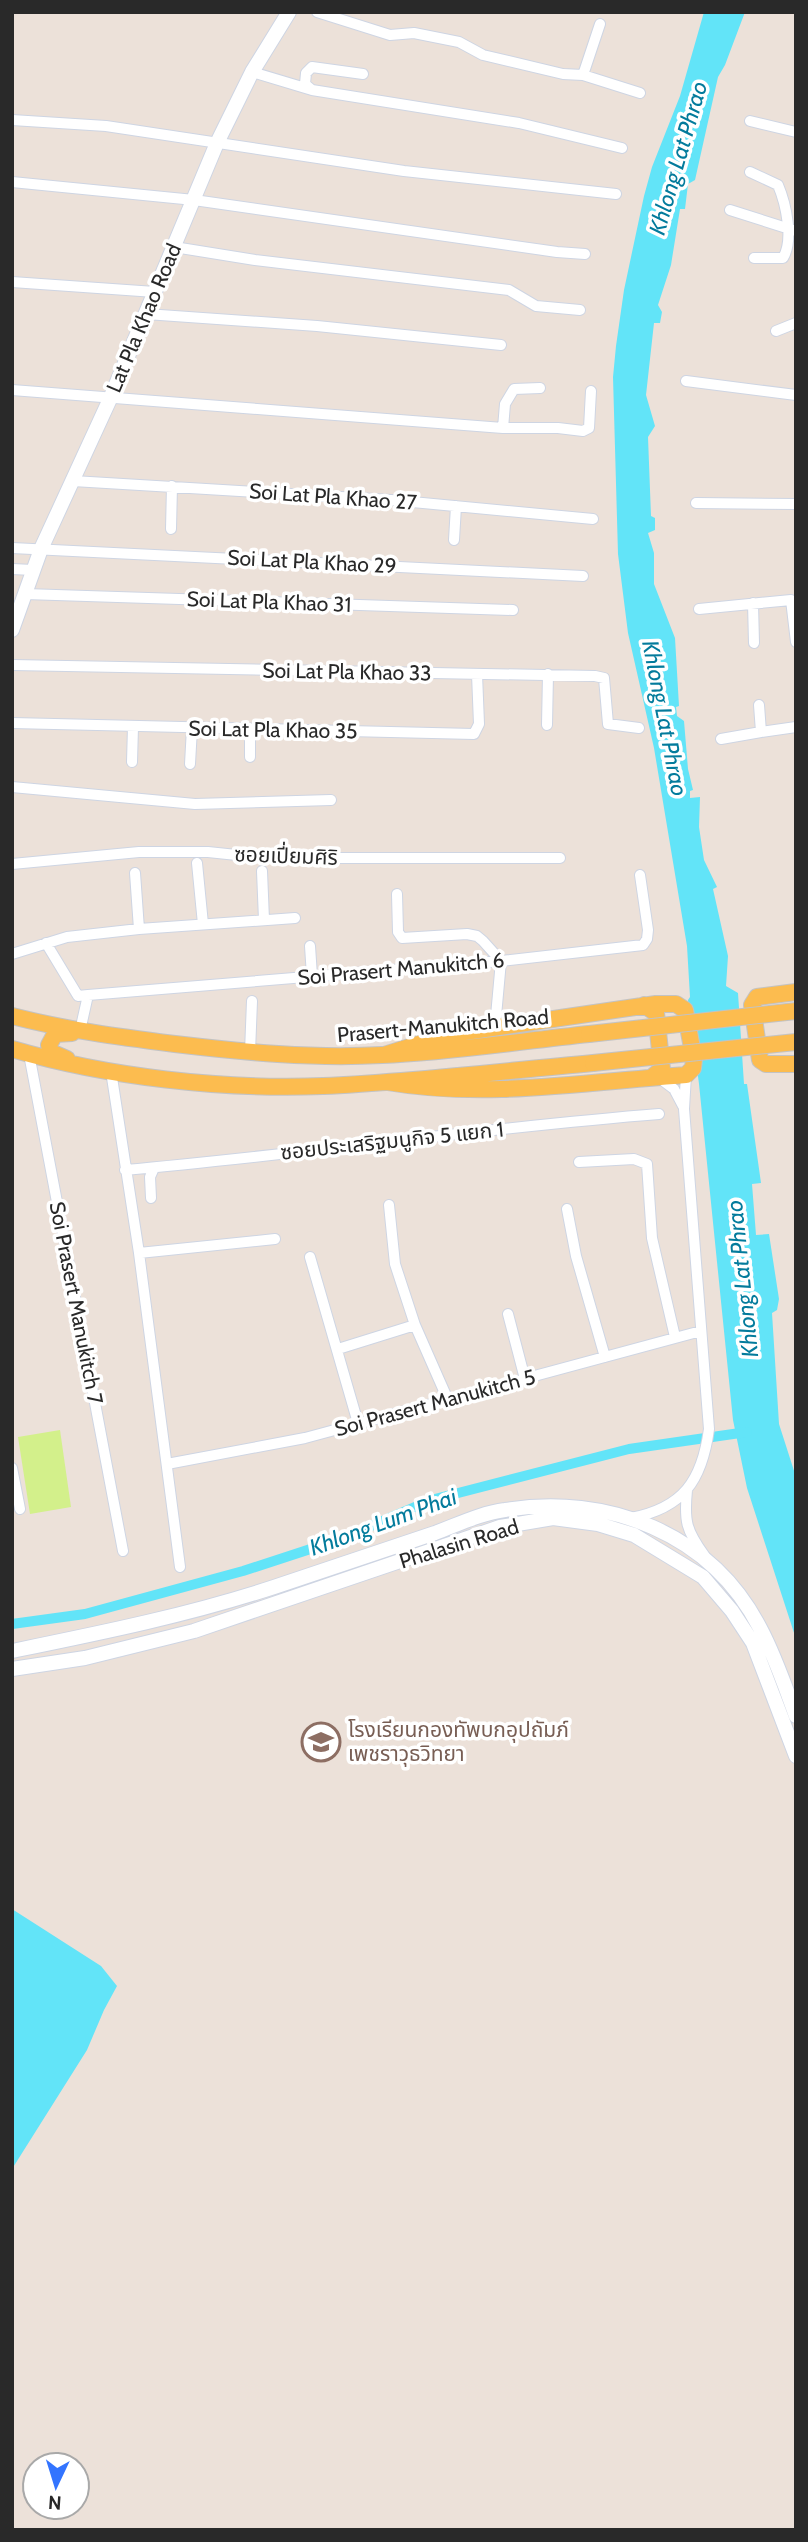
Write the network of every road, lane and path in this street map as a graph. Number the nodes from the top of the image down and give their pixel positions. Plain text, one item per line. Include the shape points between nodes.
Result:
1 (289, 12) edge
2 (317, 12) edge
3 (600, 24) dead end
4 (252, 72) junction
5 (363, 74) dead end
6 (583, 75) junction
7 (312, 90) junction
8 (640, 93) dead end
9 (12, 120) edge
10 (750, 121) dead end
11 (796, 132) edge
12 (217, 143) junction
13 (622, 148) dead end
14 (750, 172) dead end
15 (12, 182) edge
16 (616, 194) dead end
17 (194, 200) junction
18 (730, 210) dead end
19 (792, 229) edge
20 (174, 247) junction
21 (585, 254) dead end
22 (754, 258) dead end
23 (12, 282) edge
24 (155, 292) junction
25 (580, 310) dead end
26 (146, 314) junction
27 (796, 323) edge
28 (776, 331) dead end
29 (500, 345) dead end
30 (686, 381) dead end
31 (540, 388) dead end
32 (12, 390) edge
33 (591, 391) dead end
34 (796, 395) edge
35 (110, 399) junction
36 (503, 428) junction
37 (73, 481) junction
38 (172, 486) junction
39 (696, 503) dead end
40 (796, 504) edge
41 (456, 506) junction
42 (593, 519) dead end
43 (171, 529) dead end
44 (454, 540) dead end
45 (12, 548) edge
46 (41, 549) junction
47 (12, 569) edge
48 (33, 570) junction
49 (583, 576) dead end
50 (25, 594) junction
51 (793, 600) edge
52 (753, 603) junction
53 (699, 609) dead end
54 (513, 610) dead end
55 (12, 630) edge
56 (796, 642) edge
57 (754, 643) dead end
58 (12, 665) edge
59 (477, 674) junction
60 (548, 674) junction
61 (759, 705) dead end
62 (12, 723) edge
63 (547, 725) dead end
64 (133, 727) junction
65 (796, 727) edge
66 (192, 728) junction
67 (639, 728) dead end
68 (250, 729) junction
69 (761, 732) junction
70 (721, 739) dead end
71 (250, 757) dead end
72 (132, 762) dead end
73 (190, 764) dead end
74 (12, 787) edge
75 (331, 800) dead end
76 (560, 858) dead end
77 (197, 863) dead end
78 (12, 864) edge
79 (262, 871) dead end
80 (135, 873) dead end
81 (640, 875) dead end
82 (397, 894) dead end
83 (295, 918) dead end
84 (264, 920) junction
85 (203, 924) junction
86 (139, 929) junction
87 (46, 943) junction
88 (310, 946) dead end
89 (12, 954) edge
90 (502, 961) junction
91 (312, 976) junction
92 (796, 992) edge
93 (88, 995) junction
94 (252, 1001) dead end
95 (644, 1005) junction
96 (12, 1009) edge
97 (796, 1011) edge
98 (12, 1016) edge
99 (41, 1023) junction
100 (495, 1027) junction
101 (80, 1031) junction
102 (118, 1037) junction
103 (796, 1042) edge
104 (12, 1049) edge
105 (250, 1052) junction
106 (29, 1054) junction
107 (384, 1055) junction
108 (796, 1064) edge
109 (107, 1070) junction
110 (686, 1075) junction
111 (654, 1077) junction
112 (387, 1082) junction
113 (684, 1109) junction
114 (659, 1114) dead end
115 (579, 1162) dead end
116 (154, 1168) junction
117 (125, 1170) junction
118 (151, 1198) dead end
119 (389, 1205) dead end
120 (567, 1209) dead end
121 (275, 1239) dead end
122 (139, 1253) junction
123 (310, 1257) dead end
124 (508, 1314) dead end
125 (415, 1325) junction
126 (701, 1331) junction
127 (675, 1337) junction
128 (338, 1349) junction
129 (605, 1357) junction
130 (525, 1379) junction
131 (448, 1400) junction
132 (358, 1423) junction
133 (167, 1464) junction
134 (12, 1468) edge
135 (687, 1490) junction
136 (20, 1509) dead end
137 (631, 1518) junction
138 (123, 1551) dead end
139 (710, 1563) junction
140 (180, 1567) dead end
141 (12, 1651) edge
142 (12, 1669) edge
143 (796, 1716) edge
144 (796, 1756) edge

1 - 4 main road, Lat Pla Khao Road
2 - 6 street via 390,35 414,33 459,42 483,55
3 - 6 street
4 - 7 street
4 - 12 main road, Lat Pla Khao Road
5 - 7 street via 312,67 305,84
6 - 8 street
7 - 13 street via 519,123
9 - 12 street via 106,126
10 - 11 street
12 - 16 street via 404,171
12 - 17 main road, Lat Pla Khao Road
14 - 19 street via 778,185
15 - 17 street
17 - 20 main road, Lat Pla Khao Road
17 - 21 street
18 - 19 street
19 - 22 street via 783,258
20 - 24 main road, Lat Pla Khao Road
20 - 25 street via 509,290 536,306
23 - 24 street
24 - 26 main road, Lat Pla Khao Road
26 - 29 street
26 - 35 main road, Lat Pla Khao Road
27 - 28 street
30 - 34 street
31 - 36 street via 514,389 505,404
32 - 35 street
33 - 36 street via 589,428 583,431
35 - 36 street
35 - 37 main road, Lat Pla Khao Road
37 - 38 street, Soi Lat Pla Khao 27
37 - 46 main road, Lat Pla Khao Road
38 - 41 street, Soi Lat Pla Khao 27
38 - 43 street
39 - 40 street
41 - 42 street, Soi Lat Pla Khao 27
41 - 44 street
45 - 46 street, Soi Lat Pla Khao 29
46 - 48 main road, Lat Pla Khao Road
46 - 49 street, Soi Lat Pla Khao 29
47 - 48 street
48 - 50 main road, Lat Pla Khao Road
50 - 54 street, Soi Lat Pla Khao 31
50 - 55 main road, Lat Pla Khao Road
51 - 52 street
51 - 56 street
52 - 53 street
52 - 57 street
58 - 59 street, Soi Lat Pla Khao 33
59 - 60 street, Soi Lat Pla Khao 33
59 - 68 street, Soi Lat Pla Khao 35 via 479,724 474,734
60 - 63 street
60 - 67 street, Soi Lat Pla Khao 33 via 604,678 608,724
61 - 69 street
62 - 64 street, Soi Lat Pla Khao 35
64 - 66 street, Soi Lat Pla Khao 35
64 - 72 street
65 - 69 street
66 - 68 street, Soi Lat Pla Khao 35
66 - 73 street
68 - 71 street
69 - 70 street
74 - 75 street via 195,804
76 - 78 street, ซอยเปี่ยมศิริ via 139,852
77 - 85 street
79 - 84 street
80 - 86 street
81 - 90 street, Soi Prasert Manukitch 6 via 648,930 643,945
82 - 90 street via 402,938 477,936
83 - 84 street
84 - 85 street
85 - 86 street
86 - 87 street
87 - 89 street
87 - 93 street via 78,996
88 - 91 street
90 - 91 street, Soi Prasert Manukitch 6
90 - 100 street
91 - 93 street, Soi Prasert Manukitch 6
92 - 108 main road via 757,997 752,1005 760,1060 766,1065
93 - 101 street
94 - 105 street
95 - 100 main road
95 - 110 main road via 676,1004 685,1010 694,1059
95 - 111 main road via 656,1013 662,1069
96 - 99 main road
97 - 107 main road, Prasert-Manukitch Road, bridge
98 - 99 main road, Prasert-Manukitch Road
99 - 101 main road, Prasert-Manukitch Road
100 - 107 main road via 451,1034
101 - 102 main road, Prasert-Manukitch Road
102 - 105 main road, Prasert-Manukitch Road
102 - 109 main road via 61,1033 51,1038 55,1055
103 - 112 main road, bridge
104 - 106 main road
105 - 107 main road, Prasert-Manukitch Road
106 - 109 main road
106 - 138 street, Soi Prasert Manukitch 7
109 - 112 main road via 240,1085
109 - 117 street
110 - 111 main road
110 - 113 street
111 - 112 main road via 482,1090
111 - 113 street via 674,1089
113 - 126 street
114 - 116 street, ซอยประเสริฐมนูกิจ 5 แยก 1
115 - 127 street via 634,1159 647,1164 652,1238
116 - 117 street, ซอยประเสริฐมนูกิจ 5 แยก 1
116 - 118 street
117 - 122 street
119 - 125 street via 395,1264
120 - 129 street
121 - 122 street
122 - 133 street
123 - 128 street
124 - 130 street
125 - 128 street
125 - 131 street
126 - 127 street, Soi Prasert Manukitch 5
126 - 135 street via 709,1429 702,1461
127 - 129 street, Soi Prasert Manukitch 5
128 - 132 street
129 - 130 street, Soi Prasert Manukitch 5
130 - 131 street, Soi Prasert Manukitch 5
131 - 132 street, Soi Prasert Manukitch 5
132 - 133 street, Soi Prasert Manukitch 5 via 285,1443
133 - 140 street
134 - 136 street
135 - 137 street via 666,1508
135 - 139 street via 687,1528
137 - 139 main road, Phalasin Road via 670,1533
137 - 141 main road, Phalasin Road via 608,1511 551,1506 503,1510 240,1598
139 - 143 main road, Phalasin Road via 735,1589 759,1626
142 - 144 main road, Phalasin Road via 85,1658 194,1632 500,1527 553,1518 634,1535 703,1577 753,1643

